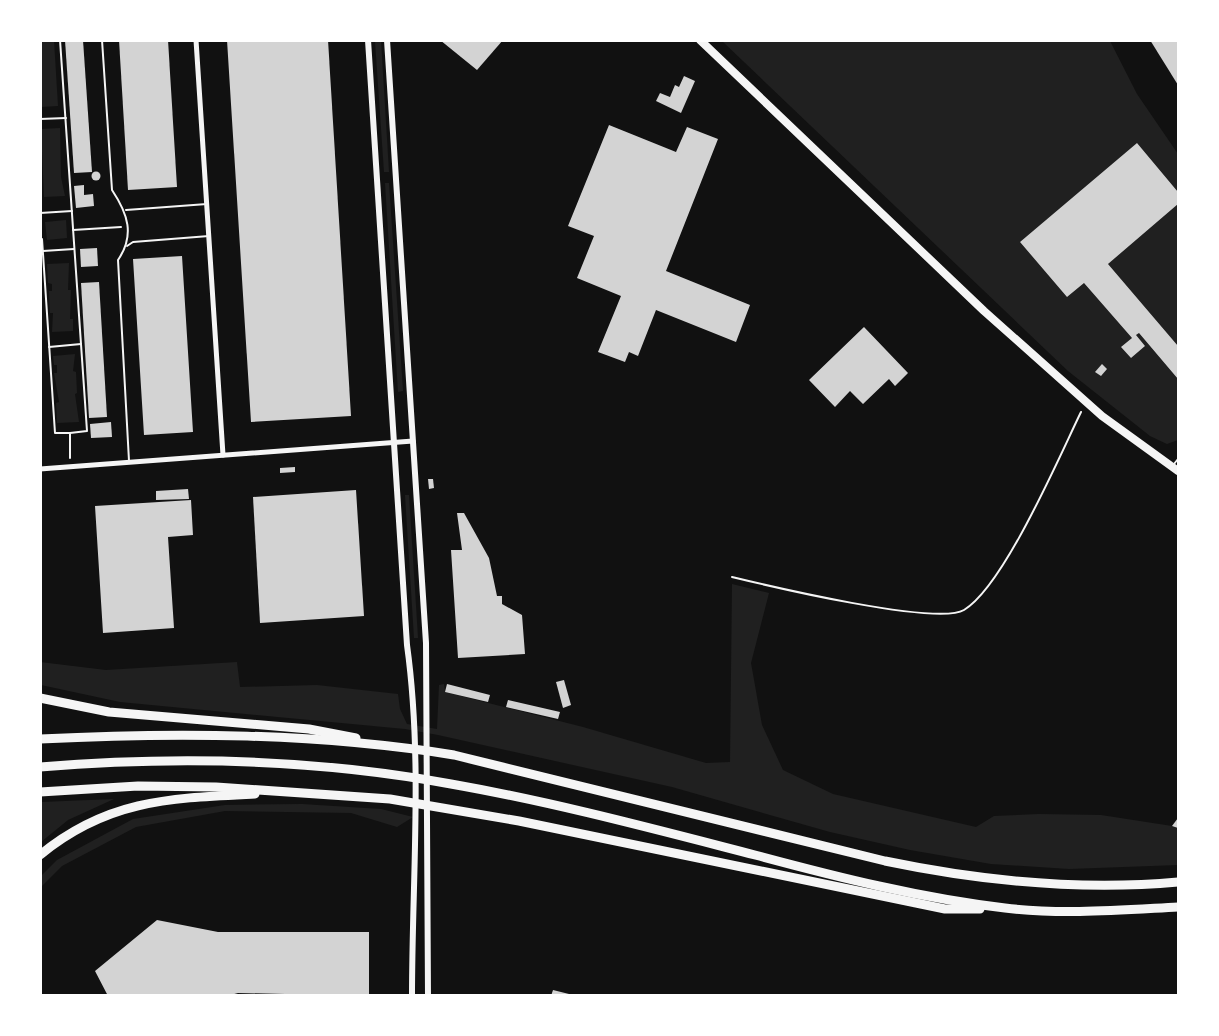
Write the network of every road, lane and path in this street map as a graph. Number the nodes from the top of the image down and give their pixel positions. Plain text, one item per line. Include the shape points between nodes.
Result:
1 (60, 40) edge
2 (102, 40) edge
3 (196, 40) edge
4 (368, 40) edge
5 (387, 40) edge
6 (700, 40) edge
7 (66, 118) junction
8 (40, 119) edge
9 (207, 204) junction
10 (126, 210) junction
11 (72, 211) junction
12 (40, 213) edge
13 (126, 226) junction
14 (73, 230) junction
15 (41, 232) edge
16 (209, 236) junction
17 (128, 246) junction
18 (74, 249) junction
19 (43, 251) junction
20 (81, 344) junction
21 (49, 347) junction
22 (1086, 402) junction
23 (70, 432) junction
24 (413, 441) junction
25 (394, 443) junction
26 (223, 455) junction
27 (129, 464) junction
28 (1177, 465) edge
29 (70, 467) junction
30 (40, 469) edge
31 (732, 577) dead end
32 (40, 698) edge
33 (40, 739) edge
34 (390, 745) junction
35 (40, 767) edge
36 (40, 792) edge
37 (301, 792) junction
38 (40, 855) edge
39 (1179, 882) edge
40 (1179, 907) edge
41 (1006, 908) junction
42 (412, 996) edge
43 (428, 996) edge

1 - 7 path
2 - 10 lane via 112,190
3 - 9 street
4 - 25 street
5 - 24 street
6 - 22 main road via 984,312
7 - 8 path
7 - 11 path
9 - 10 lane
9 - 16 street
10 - 13 lane
11 - 12 path
11 - 14 path
13 - 14 path
13 - 17 lane
14 - 18 path
15 - 19 path
16 - 17 lane via 133,242
16 - 26 street
17 - 27 lane via 118,260
18 - 19 path
18 - 20 path
19 - 21 path
20 - 21 path
20 - 23 path via 87,431
21 - 23 path via 55,434
22 - 28 main road
22 - 31 path via 1029,520 982,596 962,612 834,601
23 - 29 path
24 - 25 street
24 - 43 street via 426,643
25 - 26 street
25 - 42 street via 407,645 414,694
26 - 27 street
27 - 29 street
29 - 30 street
32 - 34 highway via 109,712 309,729
33 - 34 highway via 129,734 236,735
34 - 39 highway via 454,755 946,874 1074,884
35 - 41 highway via 102,762 233,762 389,773 635,824 836,876
36 - 37 highway via 138,786
37 - 38 highway via 179,797 127,807 91,822
37 - 41 highway via 453,808 945,909
40 - 41 highway via 1097,911

